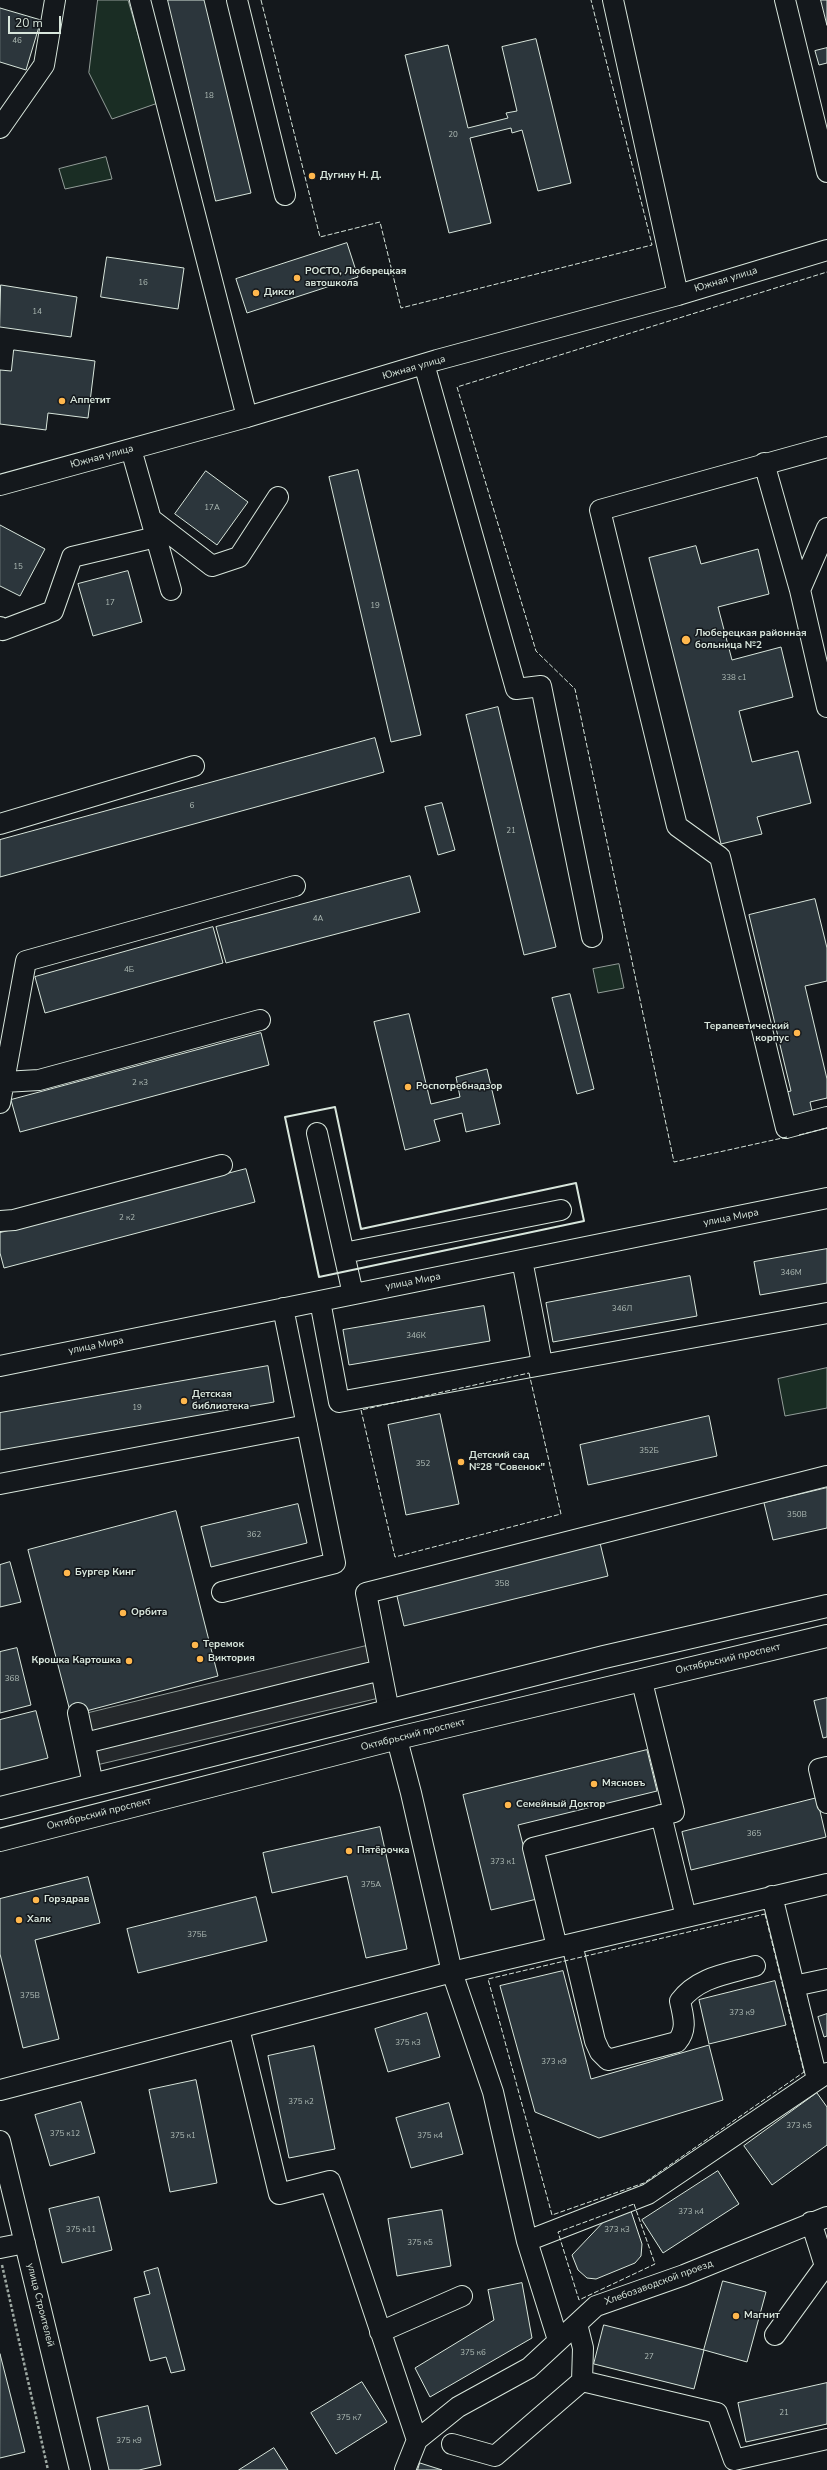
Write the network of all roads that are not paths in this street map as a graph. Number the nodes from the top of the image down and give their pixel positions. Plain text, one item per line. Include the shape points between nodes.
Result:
1 (54, 0) edge
2 (140, 0) edge
3 (237, 0) edge
4 (614, 0) edge
5 (785, 0) edge
6 (0, 128) edge
7 (827, 172) edge
8 (285, 195) dead end
9 (827, 250) edge
10 (678, 295) junction
11 (424, 364) junction
12 (247, 418) junction
13 (827, 447) edge
14 (131, 449) junction
15 (764, 464) junction
16 (0, 485) edge
17 (278, 497) dead end
18 (154, 528) junction
19 (827, 528) edge
20 (171, 590) dead end
21 (800, 590) junction
22 (0, 628) edge
23 (827, 707) edge
24 (194, 766) dead end
25 (0, 824) edge
26 (295, 886) dead end
27 (592, 937) dead end
28 (260, 1020) dead end
29 (4, 1082) junction
30 (0, 1103) edge
31 (827, 1117) edge
32 (317, 1133) dead end
33 (222, 1165) dead end
34 (827, 1198) edge
35 (561, 1210) dead end
36 (0, 1221) edge
37 (344, 1253) junction
38 (522, 1260) junction
39 (353, 1294) junction
40 (320, 1301) junction
41 (283, 1308) junction
42 (827, 1313) edge
43 (542, 1363) junction
44 (0, 1366) edge
45 (307, 1425) junction
46 (827, 1476) edge
47 (0, 1484) edge
48 (222, 1592) dead end
49 (827, 1606) edge
50 (827, 1636) edge
51 (381, 1670) junction
52 (639, 1680) junction
53 (389, 1711) junction
54 (78, 1713) dead end
55 (394, 1739) junction
56 (85, 1744) junction
57 (827, 1767) edge
58 (93, 1784) junction
59 (827, 1803) edge
60 (0, 1808) edge
61 (661, 1815) junction
62 (0, 1840) edge
63 (827, 1884) edge
64 (772, 1896) junction
65 (686, 1917) junction
66 (565, 1945) junction
67 (755, 1966) dead end
68 (452, 1972) junction
69 (827, 1978) edge
70 (794, 1986) junction
71 (239, 2028) junction
72 (822, 2076) edge
73 (0, 2090) edge
74 (0, 2141) edge
75 (819, 2219) edge
76 (527, 2241) junction
77 (25, 2243) junction
78 (1, 2255) edge
79 (462, 2296) dead end
80 (577, 2324) junction
81 (380, 2332) junction
82 (775, 2335) dead end
83 (558, 2340) junction
84 (582, 2381) junction
85 (827, 2439) edge
86 (417, 2440) junction
87 (452, 2444) dead end
88 (729, 2465) edge
89 (79, 2470) edge
90 (406, 2470) edge

1 - 6 street via 44,65
2 - 12 street
3 - 8 street
4 - 10 street
5 - 7 street
9 - 10 street, Южная улица
10 - 11 street, Южная улица
11 - 12 street, Южная улица
11 - 27 street via 516,689 541,686
12 - 14 street, Южная улица
13 - 15 street
14 - 16 street, Южная улица
14 - 18 street
15 - 21 street
15 - 31 street via 600,510 677,826 720,858 786,1128
17 - 18 street via 239,557 212,566
18 - 20 street
18 - 22 street via 72,556 53,611 3,630
19 - 21 street
21 - 23 street
24 - 25 street
26 - 29 street via 26,961
28 - 29 street via 39,1080
29 - 30 street
32 - 37 street
33 - 36 street via 14,1220
34 - 38 street, улица Мира
35 - 37 street
37 - 39 street
38 - 39 street, улица Мира
38 - 43 street
39 - 40 street, улица Мира
40 - 41 street, улица Мира
40 - 43 street via 338,1402
41 - 44 street, улица Мира
41 - 45 street
42 - 43 street
45 - 47 street
45 - 48 street via 335,1564
46 - 51 street via 366,1593
49 - 53 main road via 604,1657
50 - 52 main road, Октябрьский проспект
51 - 53 street
51 - 56 street
52 - 55 main road, Октябрьский проспект
52 - 61 street via 644,1690 674,1812
53 - 58 main road
54 - 56 street
55 - 62 main road, Октябрьский проспект
55 - 68 street via 399,1747 411,1793
56 - 58 street
57 - 59 street via 819,1769
58 - 60 main road
61 - 65 street
61 - 66 street via 533,1848
63 - 64 street
64 - 65 street
64 - 70 street
65 - 66 street
66 - 67 street via 595,2042 608,2060 677,2042 683,2034 685,2025 680,2001 696,1983
66 - 68 street
68 - 71 street
68 - 76 street via 493,2092
69 - 70 street
70 - 72 street
71 - 73 street
71 - 81 street via 279,2194 330,2182
72 - 76 street via 648,2194
74 - 77 street, улица Строителей
75 - 80 street, Хлебозаводской проезд via 684,2275 596,2306
75 - 82 street via 825,2266
76 - 83 street
77 - 78 street
77 - 89 street, улица Строителей
79 - 81 street
80 - 83 street, Хлебозаводской проезд
80 - 84 street via 583,2348
81 - 86 street
83 - 86 street, Хлебозаводской проезд via 529,2368 458,2407
84 - 87 street via 495,2456
84 - 88 street via 717,2413
85 - 88 street
86 - 90 street

